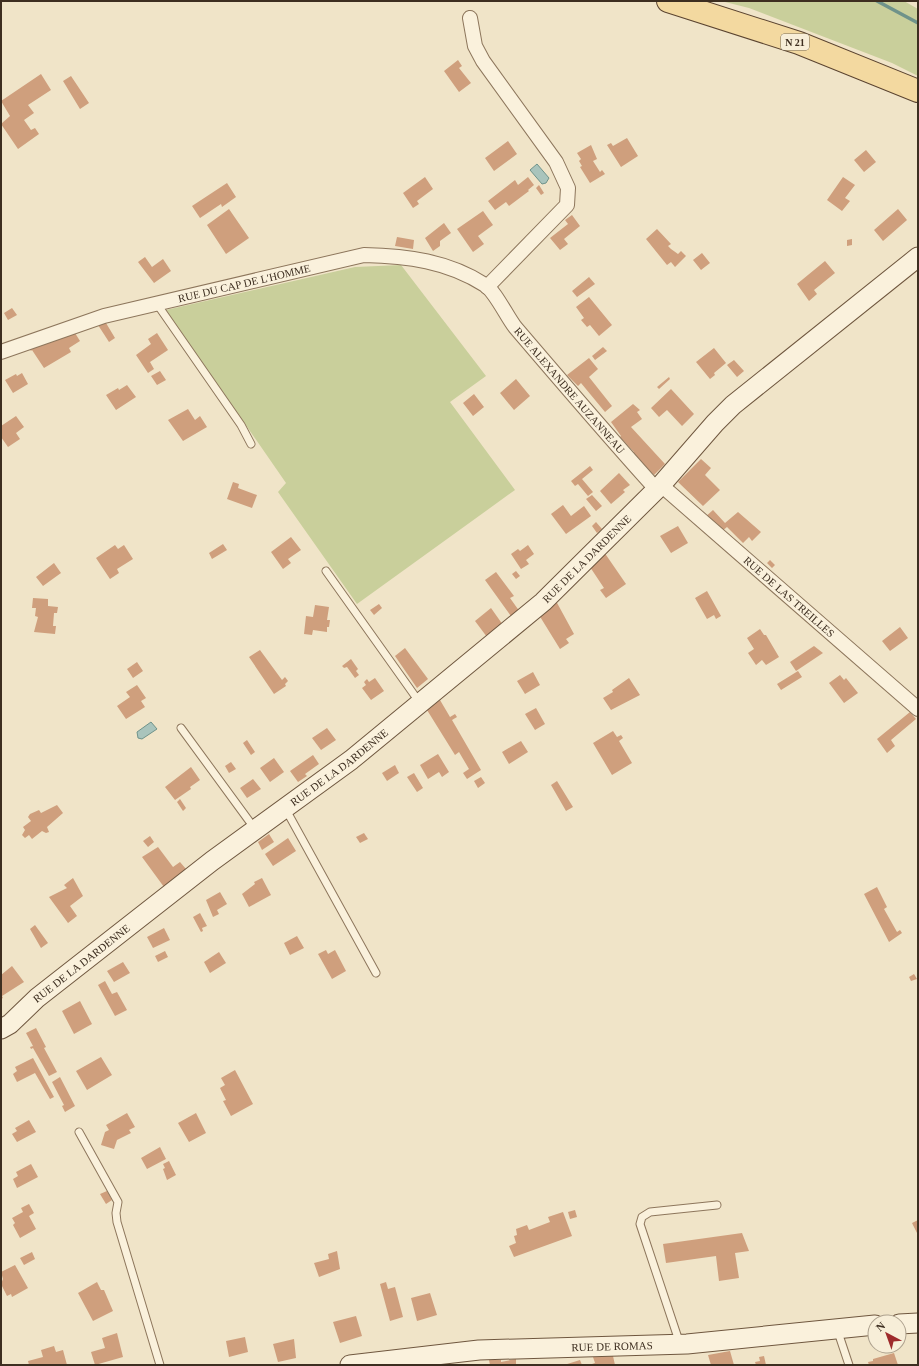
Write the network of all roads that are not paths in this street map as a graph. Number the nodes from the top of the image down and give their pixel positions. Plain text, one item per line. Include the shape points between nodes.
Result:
1 (668, 1) edge
2 (470, 18) dead end
3 (918, 91) edge
4 (918, 257) edge
5 (488, 287) junction
6 (157, 304) junction
7 (1, 352) edge
8 (251, 444) dead end
9 (659, 487) junction
10 (326, 571) dead end
11 (420, 703) junction
12 (918, 709) edge
13 (182, 728) dead end
14 (285, 808) junction
15 (255, 829) junction
16 (376, 973) dead end
17 (1, 1029) edge
18 (79, 1132) dead end
19 (717, 1205) dead end
20 (918, 1323) edge
21 (907, 1324) edge
22 (867, 1326) edge
23 (837, 1329) junction
24 (680, 1344) junction
25 (160, 1365) edge
26 (350, 1365) edge
27 (849, 1365) edge

1 - 3 main road, N 21 via 799,43
2 - 5 street via 475,46 483,61 556,162 568,188 567,205
4 - 9 street, RUE DE LA DARDENNE via 733,405 714,423
5 - 6 street, RUE DU CAP DE L'HOMME via 455,270 423,260 364,255
5 - 9 street, RUE ALEXANDRE AUZANNEAU via 517,329 604,431
6 - 7 street, RUE DU CAP DE L'HOMME via 104,316
6 - 8 lane via 241,424
9 - 11 street, RUE DE LA DARDENNE via 543,602
9 - 12 street, RUE DE LAS TREILLES
10 - 11 lane
11 - 14 street, RUE DE LA DARDENNE via 351,760
13 - 15 lane
14 - 15 street, RUE DE LA DARDENNE
14 - 16 lane
15 - 17 street, RUE DE LA DARDENNE
18 - 25 lane via 118,1202 117,1222
19 - 24 lane via 650,1212 642,1217 640,1224
20 - 21 street
22 - 23 street, RUE DE ROMAS
23 - 24 street, RUE DE ROMAS
23 - 27 lane
24 - 26 street, RUE DE ROMAS via 479,1350

